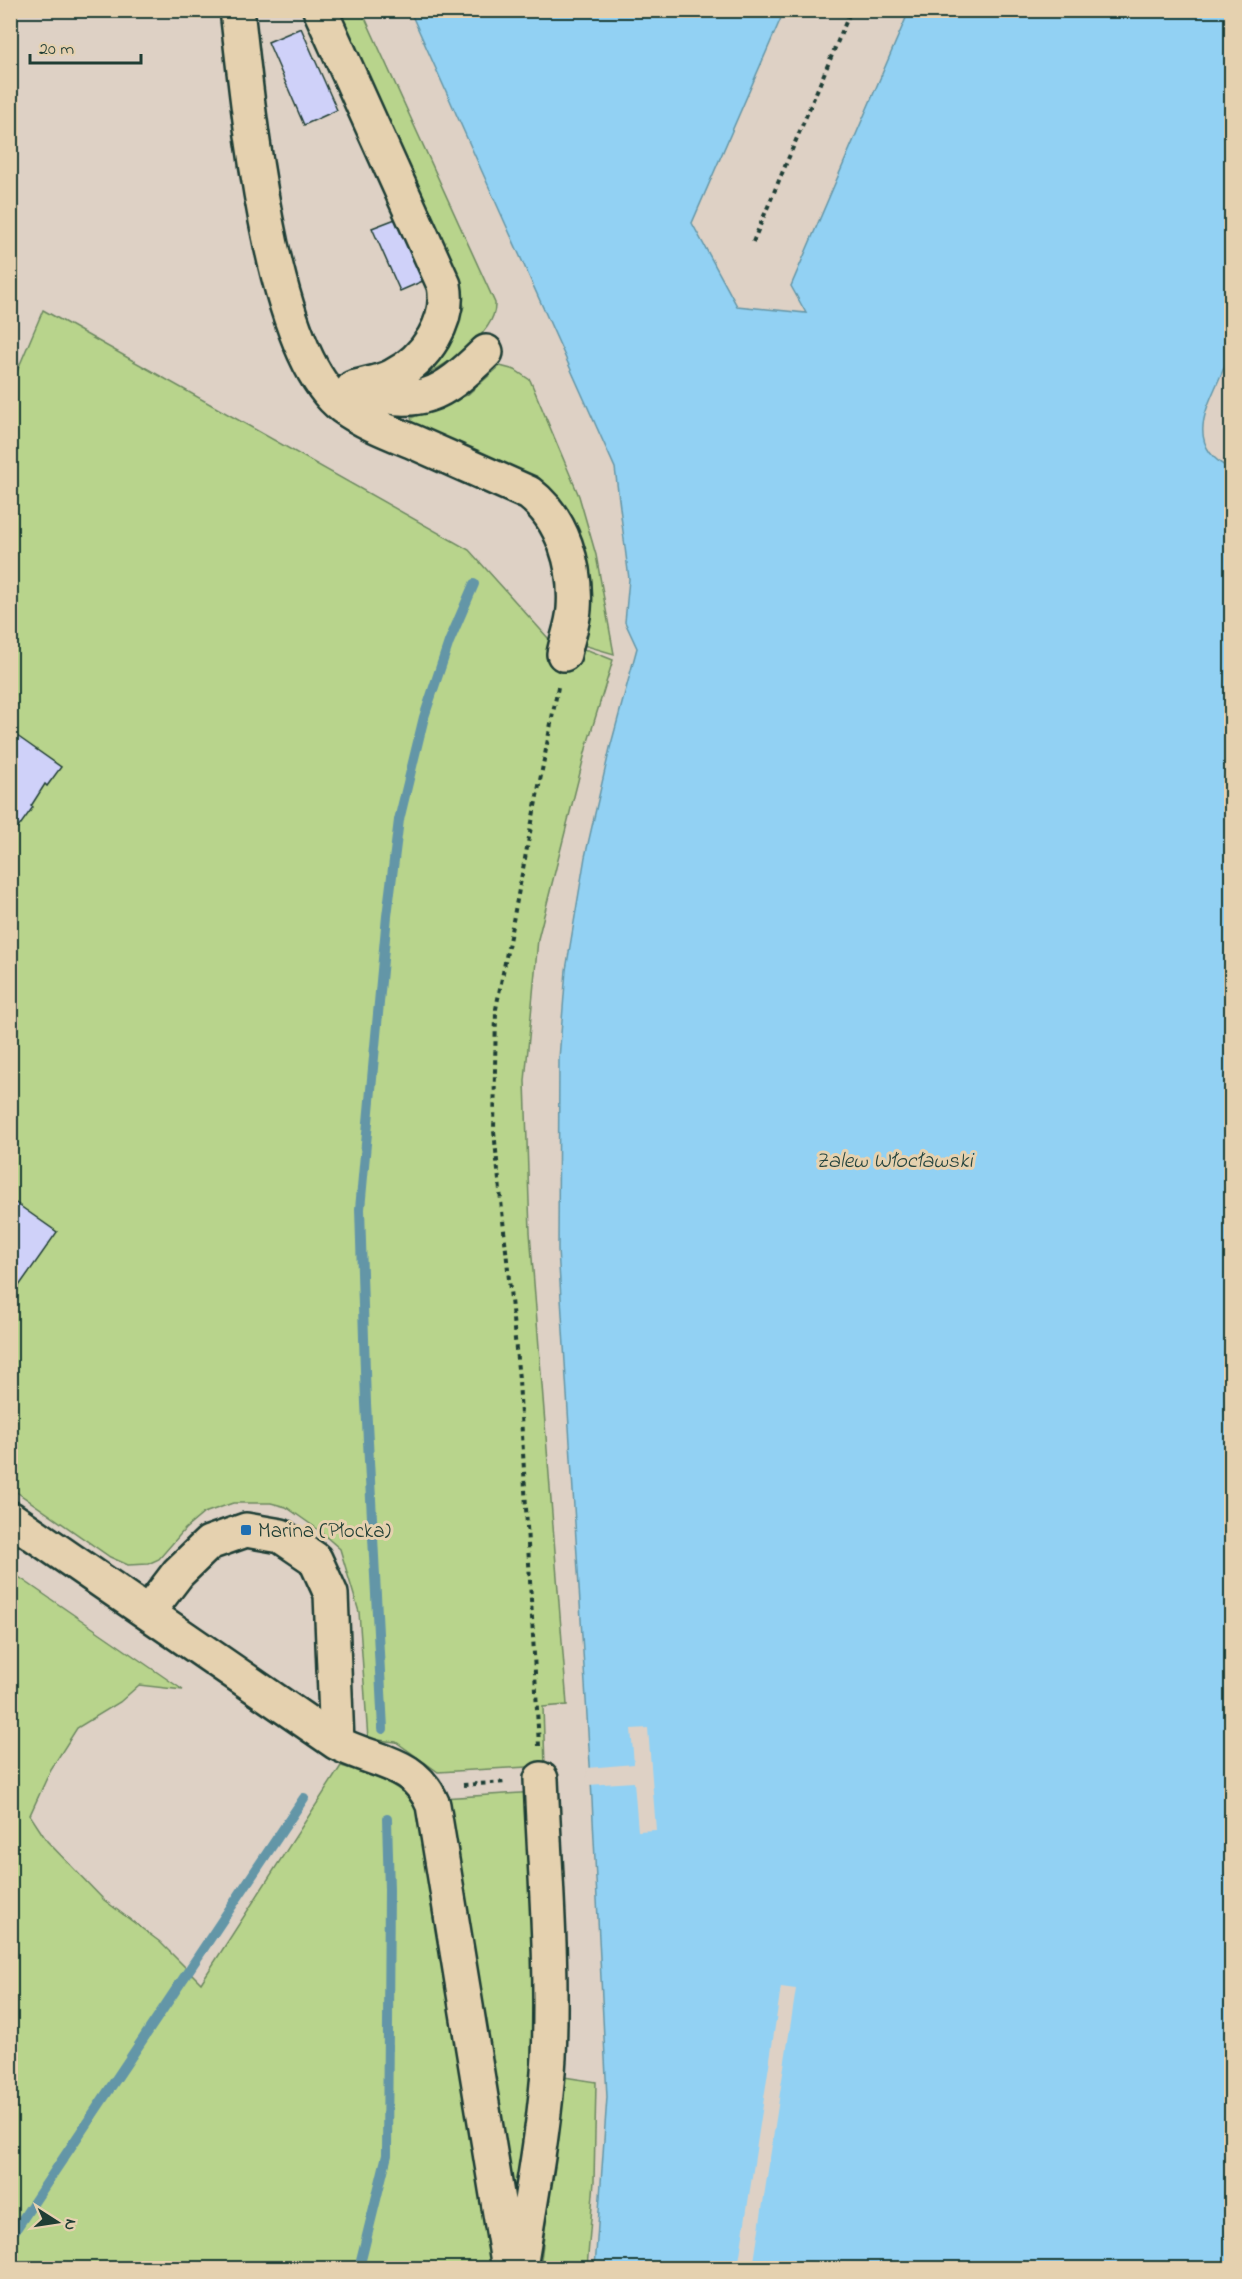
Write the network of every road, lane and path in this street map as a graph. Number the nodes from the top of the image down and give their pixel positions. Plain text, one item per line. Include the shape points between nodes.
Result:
1 (237, 10) edge
2 (320, 10) edge
3 (851, 10) edge
4 (753, 242) dead end
5 (303, 351) junction
6 (486, 352) dead end
7 (353, 388) junction
8 (564, 654) joint
9 (10, 1518) edge
10 (149, 1611) junction
11 (336, 1743) junction
12 (540, 1779) junction
13 (426, 1788) junction
14 (509, 2268) edge
15 (520, 2268) edge

1 - 5 lane via 266,219 286,307
2 - 7 lane via 444,285 447,300 435,337 417,358 393,376
3 - 4 path
5 - 7 lane via 319,367
5 - 8 lane via 318,382 343,406 380,428 529,493 543,504 556,522 573,582 574,610
6 - 7 lane via 441,391 423,397 396,399
8 - 12 path via 496,1009 494,1131 519,1379
9 - 10 lane
10 - 11 lane
10 - 11 lane via 178,1573 209,1544 246,1530 281,1536 315,1559 331,1594
11 - 13 lane via 408,1771
12 - 13 path
12 - 15 lane via 551,1973 549,2057 544,2118
13 - 14 lane via 433,1805

